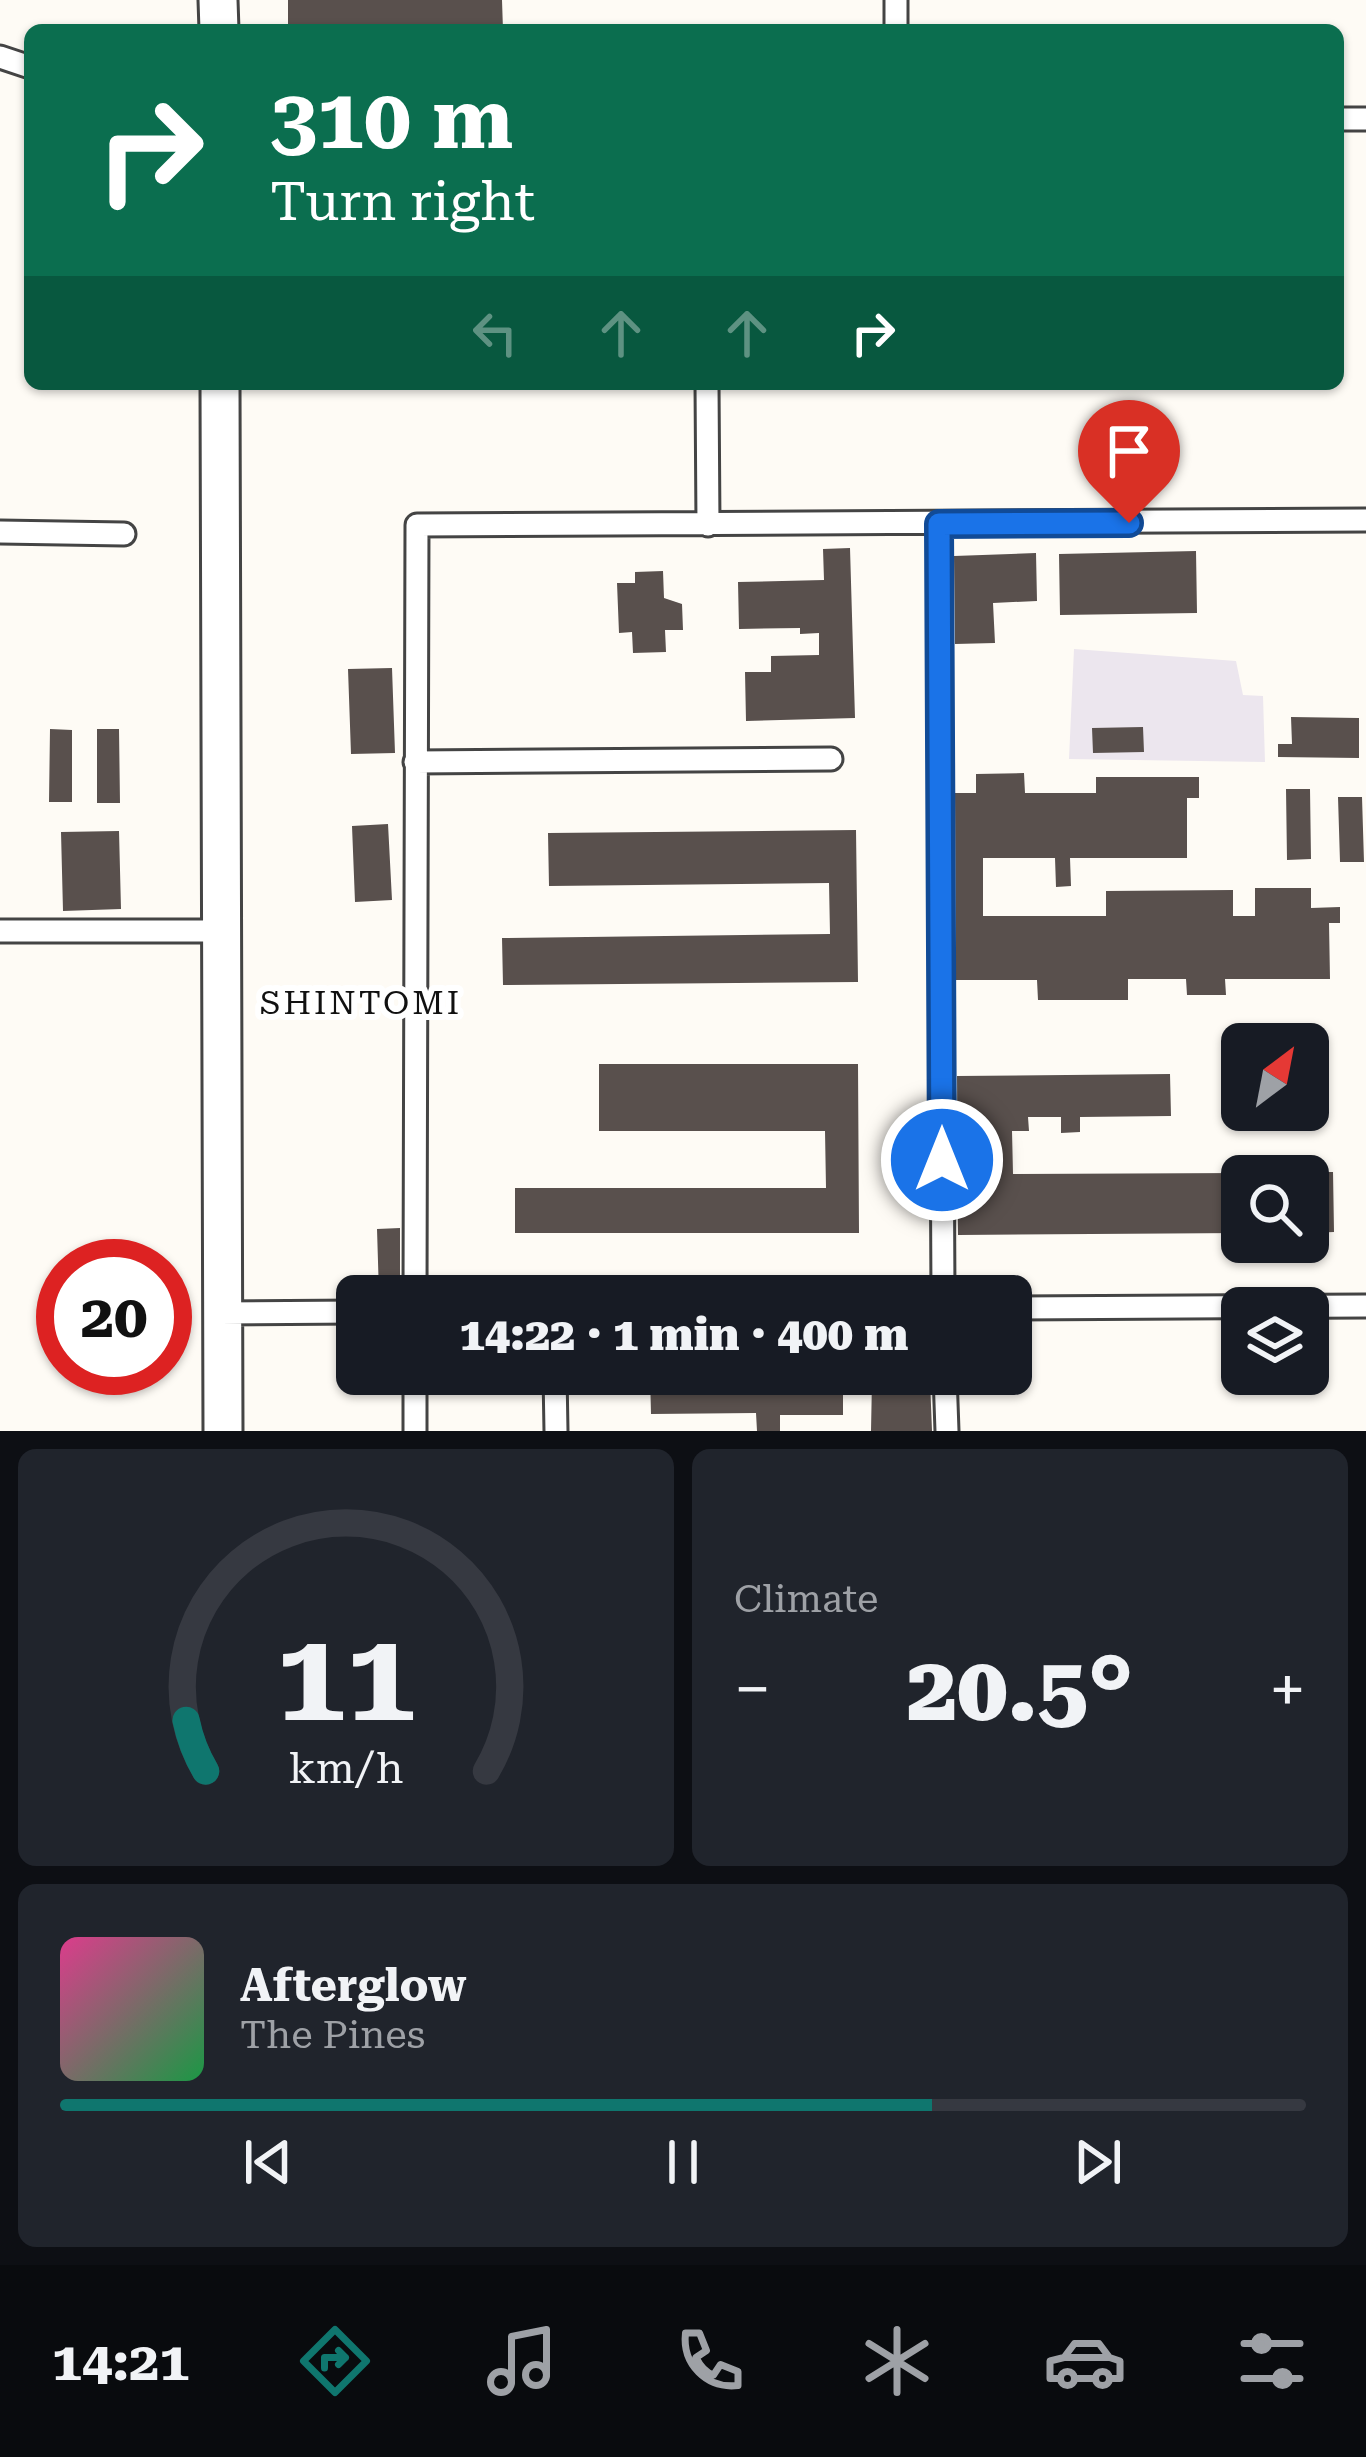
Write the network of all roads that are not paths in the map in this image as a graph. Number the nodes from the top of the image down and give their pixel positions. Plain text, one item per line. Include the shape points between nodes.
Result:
1 (212, 390) edge
2 (228, 390) edge
3 (707, 390) edge
4 (1366, 520) edge
5 (939, 524) junction
6 (708, 525) junction
7 (0, 532) edge
8 (124, 534) dead end
9 (831, 759) dead end
10 (415, 762) junction
11 (0, 931) edge
12 (221, 932) junction
13 (416, 1275) edge
14 (943, 1275) edge
15 (1366, 1306) edge
16 (1032, 1308) edge
17 (336, 1312) edge
18 (223, 1313) junction
19 (416, 1395) edge
20 (556, 1395) edge
21 (946, 1395) edge
22 (215, 1431) edge
23 (231, 1431) edge
24 (416, 1431) edge
25 (556, 1431) edge
26 (947, 1431) edge

1 - 12 street
2 - 12 street
3 - 6 street
4 - 5 street
5 - 6 street
5 - 14 street
6 - 10 street via 417,525
7 - 8 street
9 - 10 street
10 - 13 street
11 - 12 street
12 - 18 street
15 - 16 street
17 - 18 street
18 - 22 street
18 - 23 street
19 - 24 street
20 - 25 street
21 - 26 street

